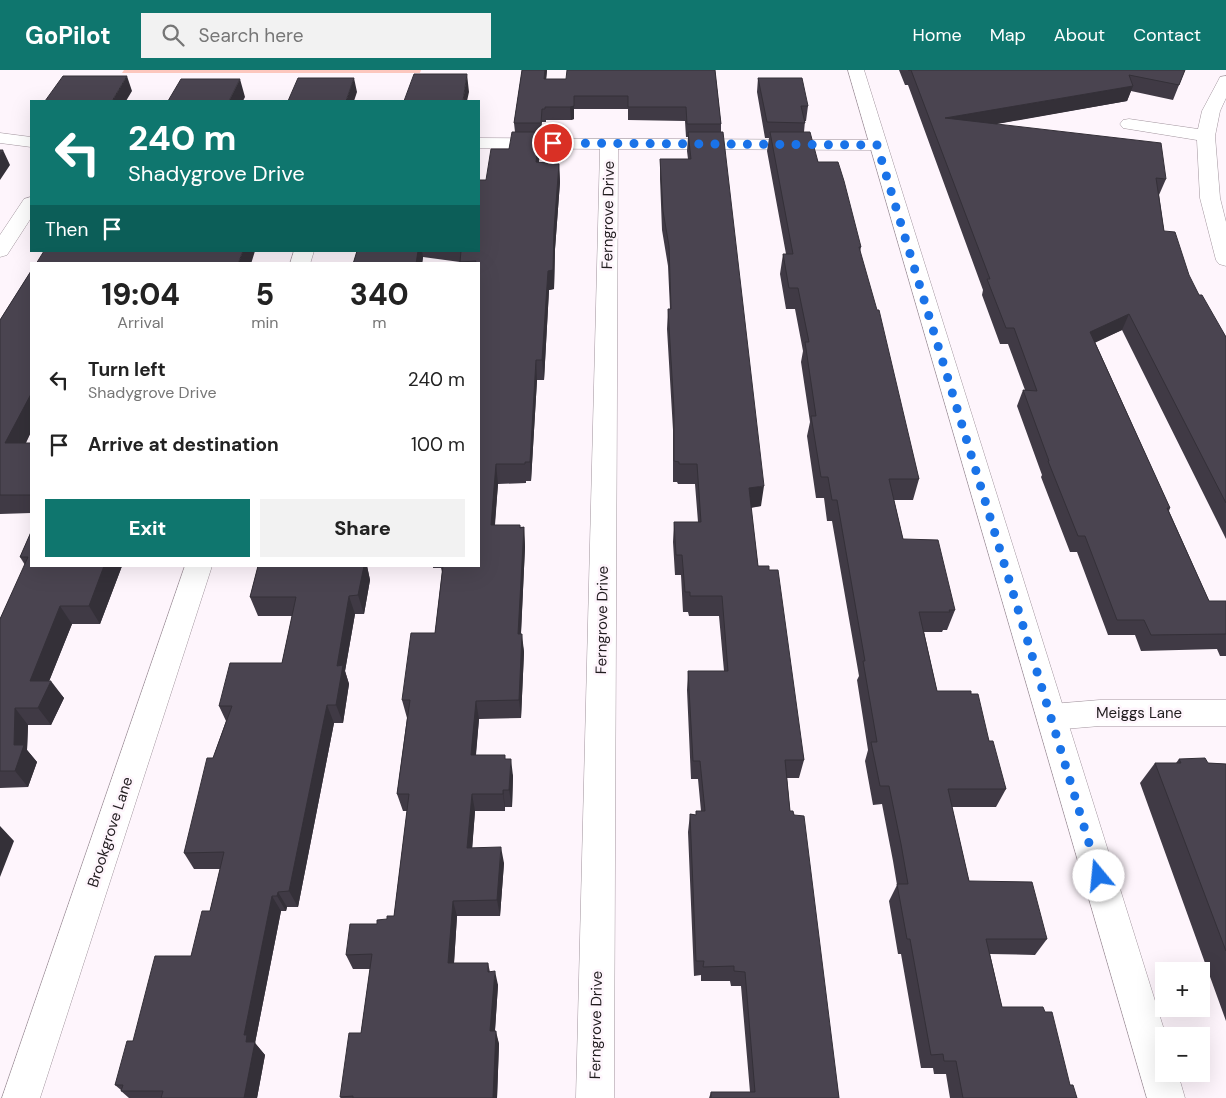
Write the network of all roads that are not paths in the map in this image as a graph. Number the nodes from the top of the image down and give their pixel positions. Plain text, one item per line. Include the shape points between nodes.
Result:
1 (856, 70) edge
2 (1226, 81) edge
3 (1129, 124) dead end
4 (1206, 136) junction
5 (0, 138) edge
6 (30, 142) edge
7 (480, 143) edge
8 (609, 143) junction
9 (877, 145) junction
10 (30, 205) edge
11 (0, 251) edge
12 (1226, 260) edge
13 (199, 567) edge
14 (1226, 713) edge
15 (1052, 717) junction
16 (21, 1098) edge
17 (595, 1098) edge
18 (1166, 1098) edge

1 - 9 street
2 - 4 street via 1211,111
3 - 4 street
4 - 12 street via 1210,198
5 - 6 street
7 - 8 street
8 - 9 street
8 - 17 street, Ferngrove Drive
9 - 15 street
10 - 11 street
13 - 16 street, Brookgrove Lane
14 - 15 street, Meiggs Lane via 1100,712
15 - 18 street

